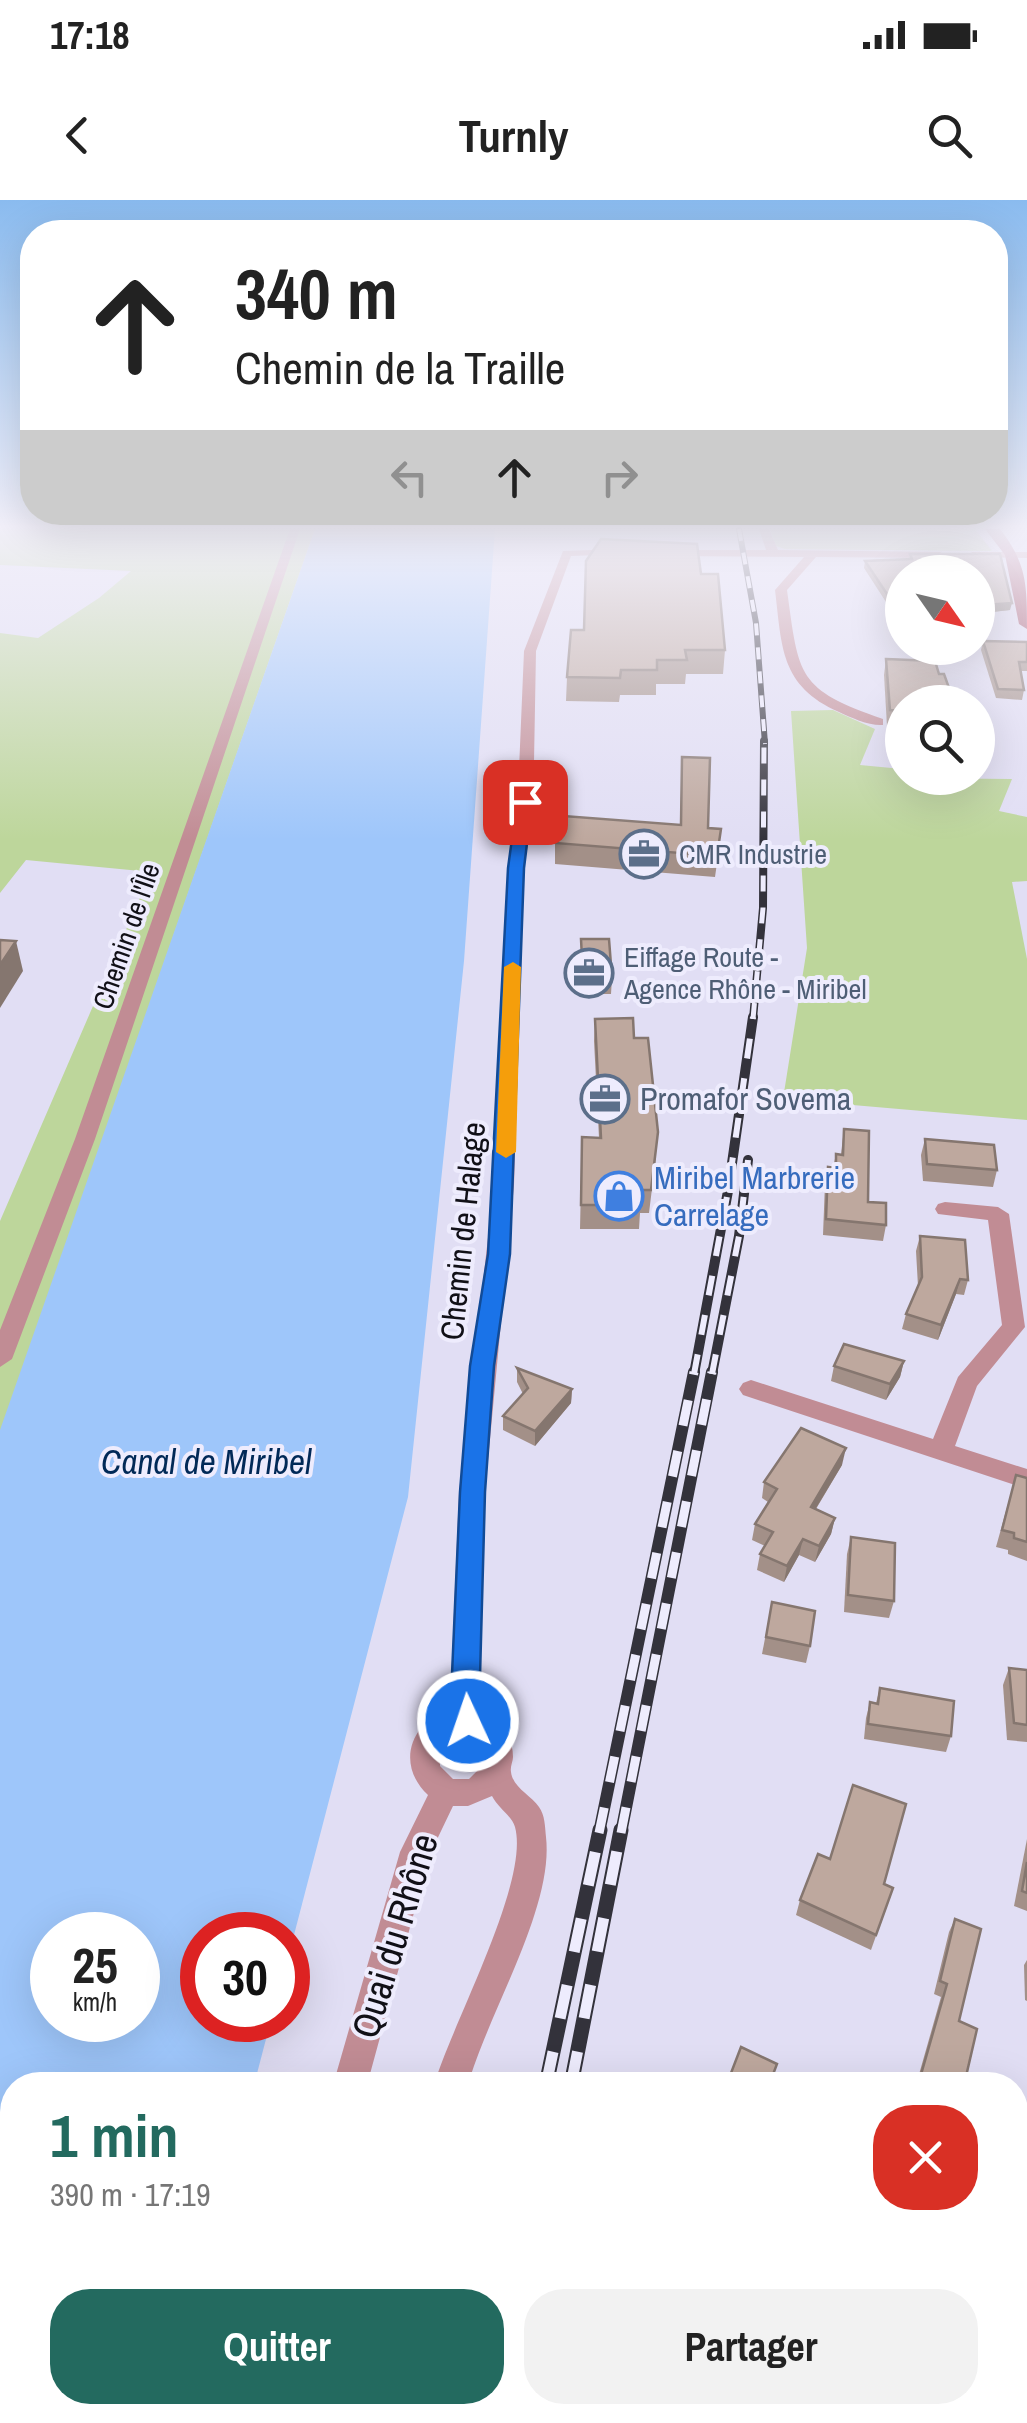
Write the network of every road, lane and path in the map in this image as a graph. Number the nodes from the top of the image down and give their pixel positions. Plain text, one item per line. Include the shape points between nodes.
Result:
1 (259, 633) edge
2 (534, 633) edge
3 (787, 633) edge
4 (878, 722) dead end
5 (945, 1209) dead end
6 (0, 1358) edge
7 (751, 1389) dead end
8 (941, 1452) junction
9 (1027, 1479) edge
10 (464, 1720) junction
11 (496, 1772) junction
12 (446, 1790) junction
13 (354, 2072) edge
14 (454, 2072) edge

1 - 6 street, Chemin de l'Île via 85,1139
2 - 10 street, Chemin de Halage via 525,817 516,868 504,1184 472,1492
3 - 4 street via 794,676 806,692
5 - 8 street via 998,1214 1014,1327 966,1384
7 - 8 street
8 - 9 street
10 - 11 street via 497,1739
10 - 12 street via 434,1730 422,1750 425,1772
11 - 12 street via 478,1788
11 - 14 street via 507,1796 529,1817 532,1860
12 - 13 street, Quai du Rhône via 415,1852

